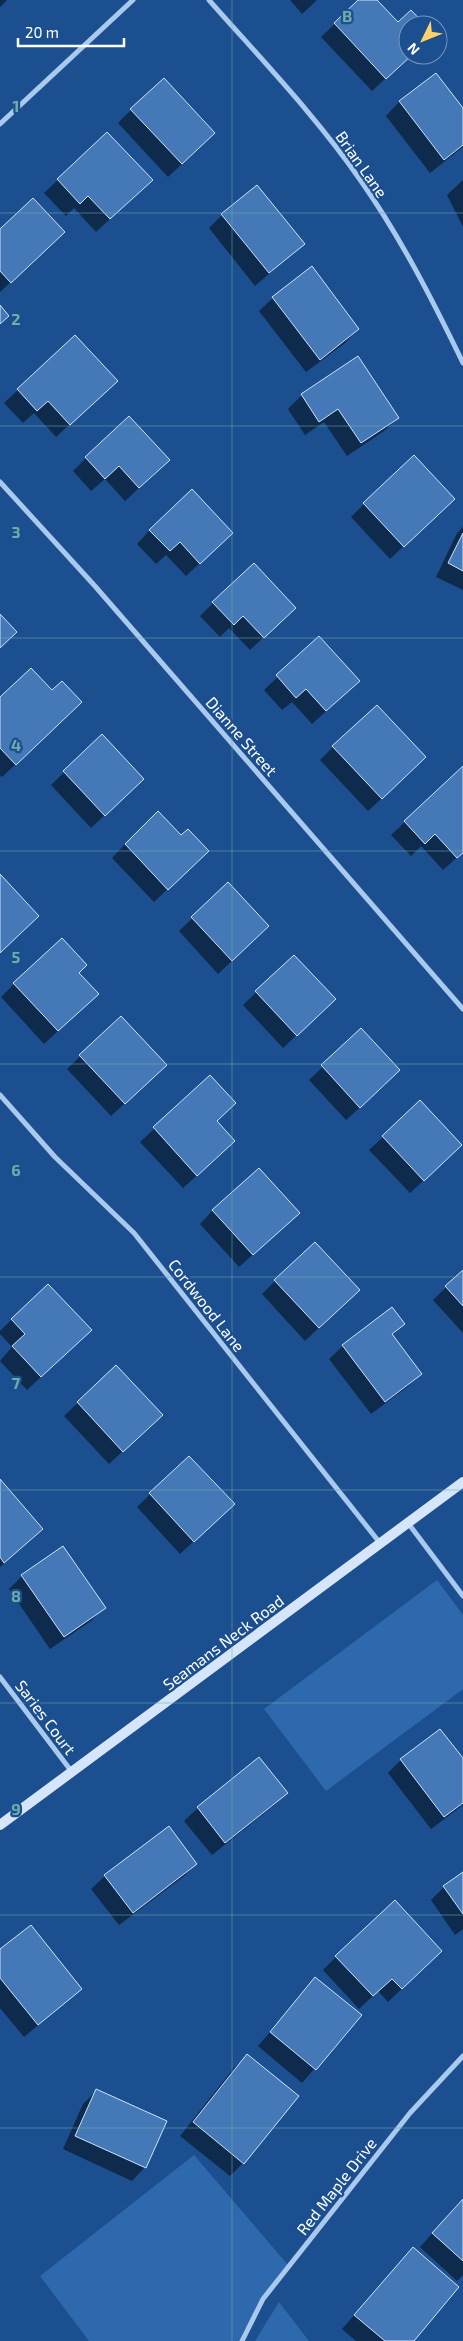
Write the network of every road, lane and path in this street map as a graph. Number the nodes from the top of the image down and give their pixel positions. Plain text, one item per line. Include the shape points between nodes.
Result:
1 (133, 0) edge
2 (210, 0) edge
3 (0, 124) edge
4 (463, 363) edge
5 (0, 482) edge
6 (463, 1009) edge
7 (0, 1095) edge
8 (463, 1482) edge
9 (408, 1522) junction
10 (380, 1543) junction
11 (463, 1596) edge
12 (0, 1677) edge
13 (72, 1772) junction
14 (0, 1825) edge
15 (463, 2056) edge
16 (242, 2341) edge

1 - 3 street
2 - 4 street, Brian Lane via 306,109 361,182 430,294
5 - 6 street, Dianne Street via 101,593
7 - 10 street, Cordwood Lane via 55,1157 134,1234
8 - 9 main road, Seamans Neck Road
9 - 10 main road, Seamans Neck Road
9 - 11 street
10 - 13 main road, Seamans Neck Road
12 - 13 street, Saries Court
13 - 14 main road, Seamans Neck Road
15 - 16 street, Red Maple Drive via 410,2113 263,2299

